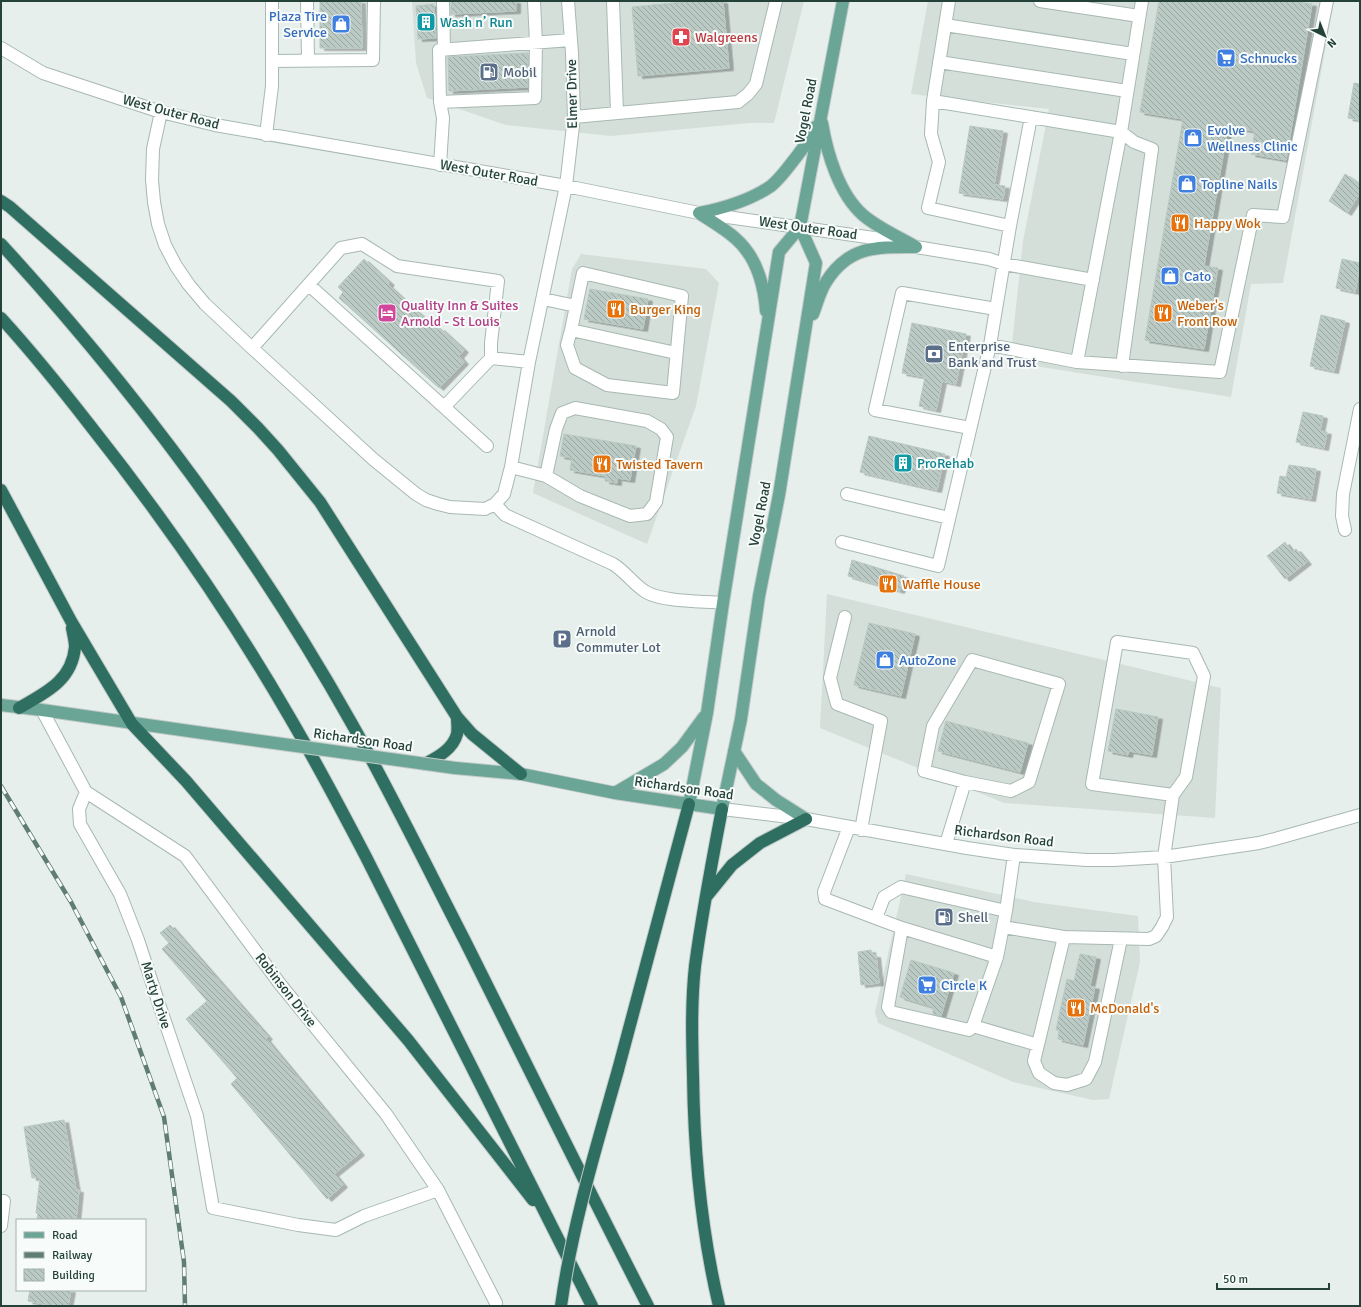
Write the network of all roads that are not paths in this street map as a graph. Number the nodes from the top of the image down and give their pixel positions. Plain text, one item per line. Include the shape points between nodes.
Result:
1 (272, 1) edge
2 (307, 1) edge
3 (374, 1) edge
4 (443, 1) edge
5 (534, 1) edge
6 (568, 1) edge
7 (613, 1) edge
8 (776, 1) edge
9 (843, 1) edge
10 (949, 1) edge
11 (1040, 1) edge
12 (1142, 1) edge
13 (1327, 1) edge
14 (1139, 16) junction
15 (945, 25) junction
16 (571, 40) junction
17 (536, 43) junction
18 (1, 48) edge
19 (444, 50) junction
20 (1133, 54) junction
21 (308, 60) junction
22 (272, 61) junction
23 (940, 62) junction
24 (1127, 91) junction
25 (933, 101) junction
26 (440, 102) junction
27 (161, 112) junction
28 (617, 113) junction
29 (821, 114) junction
30 (574, 117) junction
31 (1031, 117) junction
32 (1121, 132) junction
33 (266, 135) junction
34 (440, 165) junction
35 (566, 186) junction
36 (1, 201) edge
37 (700, 213) junction
38 (1010, 226) junction
39 (800, 227) junction
40 (1, 244) edge
41 (916, 247) junction
42 (1004, 264) junction
43 (1093, 280) junction
44 (309, 285) junction
45 (543, 299) junction
46 (576, 306) junction
47 (996, 309) junction
48 (1, 318) edge
49 (767, 329) junction
50 (571, 330) junction
51 (804, 337) junction
52 (990, 345) junction
53 (252, 348) junction
54 (676, 353) junction
55 (492, 358) junction
56 (529, 362) junction
57 (1077, 362) junction
58 (1122, 366) junction
59 (444, 407) junction
60 (1360, 409) edge
61 (970, 428) junction
62 (487, 446) dead end
63 (511, 467) junction
64 (546, 476) junction
65 (1, 490) edge
66 (847, 494) dead end
67 (495, 504) junction
68 (949, 518) junction
69 (1345, 530) dead end
70 (842, 542) dead end
71 (722, 603) junction
72 (845, 617) dead end
73 (71, 621) junction
74 (3, 706) edge
75 (19, 708) junction
76 (42, 710) junction
77 (707, 713) junction
78 (457, 717) junction
79 (132, 724) junction
80 (734, 751) junction
81 (425, 764) junction
82 (521, 774) junction
83 (965, 782) junction
84 (86, 792) junction
85 (615, 793) junction
86 (1173, 795) junction
87 (689, 804) junction
88 (722, 808) junction
89 (1360, 815) edge
90 (806, 819) junction
91 (849, 828) junction
92 (861, 830) junction
93 (946, 844) junction
94 (1014, 855) junction
95 (1164, 857) junction
96 (705, 898) junction
97 (1006, 911) junction
98 (876, 918) junction
99 (1002, 927) junction
100 (902, 928) junction
101 (1064, 937) junction
102 (1121, 939) junction
103 (997, 957) junction
104 (973, 1026) junction
105 (1038, 1045) junction
106 (438, 1190) junction
107 (2, 1198) edge
108 (549, 1221) junction
109 (1, 1226) edge
110 (496, 1303) dead end
111 (561, 1306) edge
112 (592, 1306) edge
113 (648, 1306) edge
114 (719, 1306) edge

1 - 22 street
2 - 21 street
3 - 21 street via 373,60
4 - 19 street
5 - 17 street
6 - 16 street, Elmer Drive
7 - 28 street
8 - 28 street via 756,84 738,102
9 - 29 main road, Vogel Road
10 - 15 street
11 - 14 street
12 - 14 street
13 - 58 street via 1283,217 1253,215 1220,372
14 - 20 street
15 - 20 street
15 - 23 street
16 - 17 street
16 - 30 street, Elmer Drive
17 - 19 street
17 - 26 street via 536,98
18 - 27 street, West Outer Road via 43,73
19 - 26 street via 439,50
20 - 24 street
21 - 22 street
22 - 33 street via 272,90
23 - 24 street
23 - 25 street
24 - 32 street
25 - 31 street
25 - 38 street via 931,134 939,162 928,208
26 - 34 street via 443,118
27 - 33 street, West Outer Road
27 - 53 street via 152,149 152,180 158,224 165,245 189,285
28 - 30 street
29 - 37 main road via 799,153 787,170 771,185 738,203
29 - 39 main road, Vogel Road
29 - 41 main road via 831,159 850,201 881,227
30 - 35 street, Elmer Drive
31 - 32 street
31 - 38 street
32 - 43 street
32 - 58 street via 1134,142 1152,149
33 - 34 street, West Outer Road
34 - 35 street, West Outer Road
35 - 37 street, West Outer Road
35 - 45 street, Elmer Drive
36 - 78 highway via 231,401 278,450 320,502
37 - 39 street, West Outer Road
37 - 49 main road via 736,238 750,254 763,284
38 - 42 street
39 - 41 street, West Outer Road via 895,241
39 - 49 main road, Vogel Road via 779,252
39 - 51 main road, Vogel Road via 816,263
40 - 113 highway via 31,276 136,402 235,536 276,598 352,724 398,810
41 - 42 street, West Outer Road
41 - 51 main road via 875,248 860,251 847,258 825,282
42 - 43 street, West Outer Road
42 - 47 street
43 - 57 street
44 - 53 street
44 - 55 street via 341,248 362,244 397,266 498,281 491,343
44 - 59 street
45 - 46 street
45 - 56 street, Elmer Drive
46 - 50 street
46 - 54 street via 583,272 682,296
47 - 52 street
47 - 61 street via 902,293 875,410
48 - 108 highway via 56,382 155,511 206,584 289,715 366,857
49 - 71 main road, Vogel Road
50 - 54 street
50 - 54 street via 567,345 576,368 607,385 673,393
51 - 80 main road, Vogel Road
52 - 57 street
52 - 61 street
53 - 67 street via 373,459 426,500 438,504 485,509
55 - 56 street
55 - 59 street
56 - 63 street, Elmer Drive
57 - 58 street
59 - 62 street
60 - 69 street via 1343,494 1342,516
61 - 68 street
63 - 64 street
63 - 67 street, Elmer Drive via 504,494
64 - 64 street via 580,496 630,516 646,514 656,502 668,437 661,429 647,421 575,408 562,413 556,428
65 - 73 highway
66 - 68 street
67 - 71 street via 504,515 622,569 646,592 666,598
68 - 70 street via 938,566
71 - 77 main road, Vogel Road
72 - 92 street via 830,678 837,704 881,721
73 - 75 highway via 75,646 66,674 53,688
73 - 79 highway
74 - 75 main road, Richardson Road
75 - 76 main road, Richardson Road
76 - 79 main road, Richardson Road
76 - 84 street, Robinson Drive
77 - 85 main road via 682,747 664,764
77 - 87 main road, Vogel Road
78 - 81 highway via 457,734 450,746
78 - 82 highway via 472,734
79 - 81 main road, Richardson Road, bridge
79 - 108 highway via 186,781 408,1040
80 - 88 main road, Vogel Road
80 - 90 main road via 756,784
81 - 82 main road, Richardson Road, bridge
82 - 85 main road, Richardson Road
83 - 83 street via 1011,791 1029,782 1059,684 972,660 933,726 924,771
83 - 93 street
84 - 106 street, Robinson Drive via 184,856 280,984 386,1114
84 - 106 street, Marty Drive via 79,809 80,824 120,894 138,940 197,1116 213,1208 336,1230 364,1216
85 - 87 main road, Richardson Road
86 - 86 street via 1186,777 1204,676 1193,653 1117,642 1092,784
86 - 95 street
87 - 88 main road, Richardson Road
87 - 111 highway, bridge via 576,1224
88 - 90 street, Richardson Road
88 - 96 highway
89 - 95 street, Richardson Road via 1275,839
90 - 91 street, Richardson Road
90 - 96 highway via 760,843 732,865
91 - 92 street, Richardson Road
91 - 98 street via 824,892 826,899
92 - 93 street, Richardson Road
93 - 94 street, Richardson Road
94 - 95 street, Richardson Road via 1087,860
94 - 97 street
95 - 102 street via 1167,916 1162,927 1156,936 1149,939
96 - 114 highway via 695,968 692,1016 694,1132 705,1236
97 - 98 street via 901,886 884,897
97 - 99 street
98 - 100 street
99 - 101 street
99 - 103 street
100 - 103 street
100 - 104 street via 888,1007 891,1012 969,1030
101 - 102 street
101 - 105 street
102 - 105 street via 1095,1062 1086,1079 1067,1085 1054,1083 1039,1073 1034,1061
103 - 104 street
104 - 105 street
106 - 110 street, Robinson Drive
107 - 109 street
108 - 112 highway

